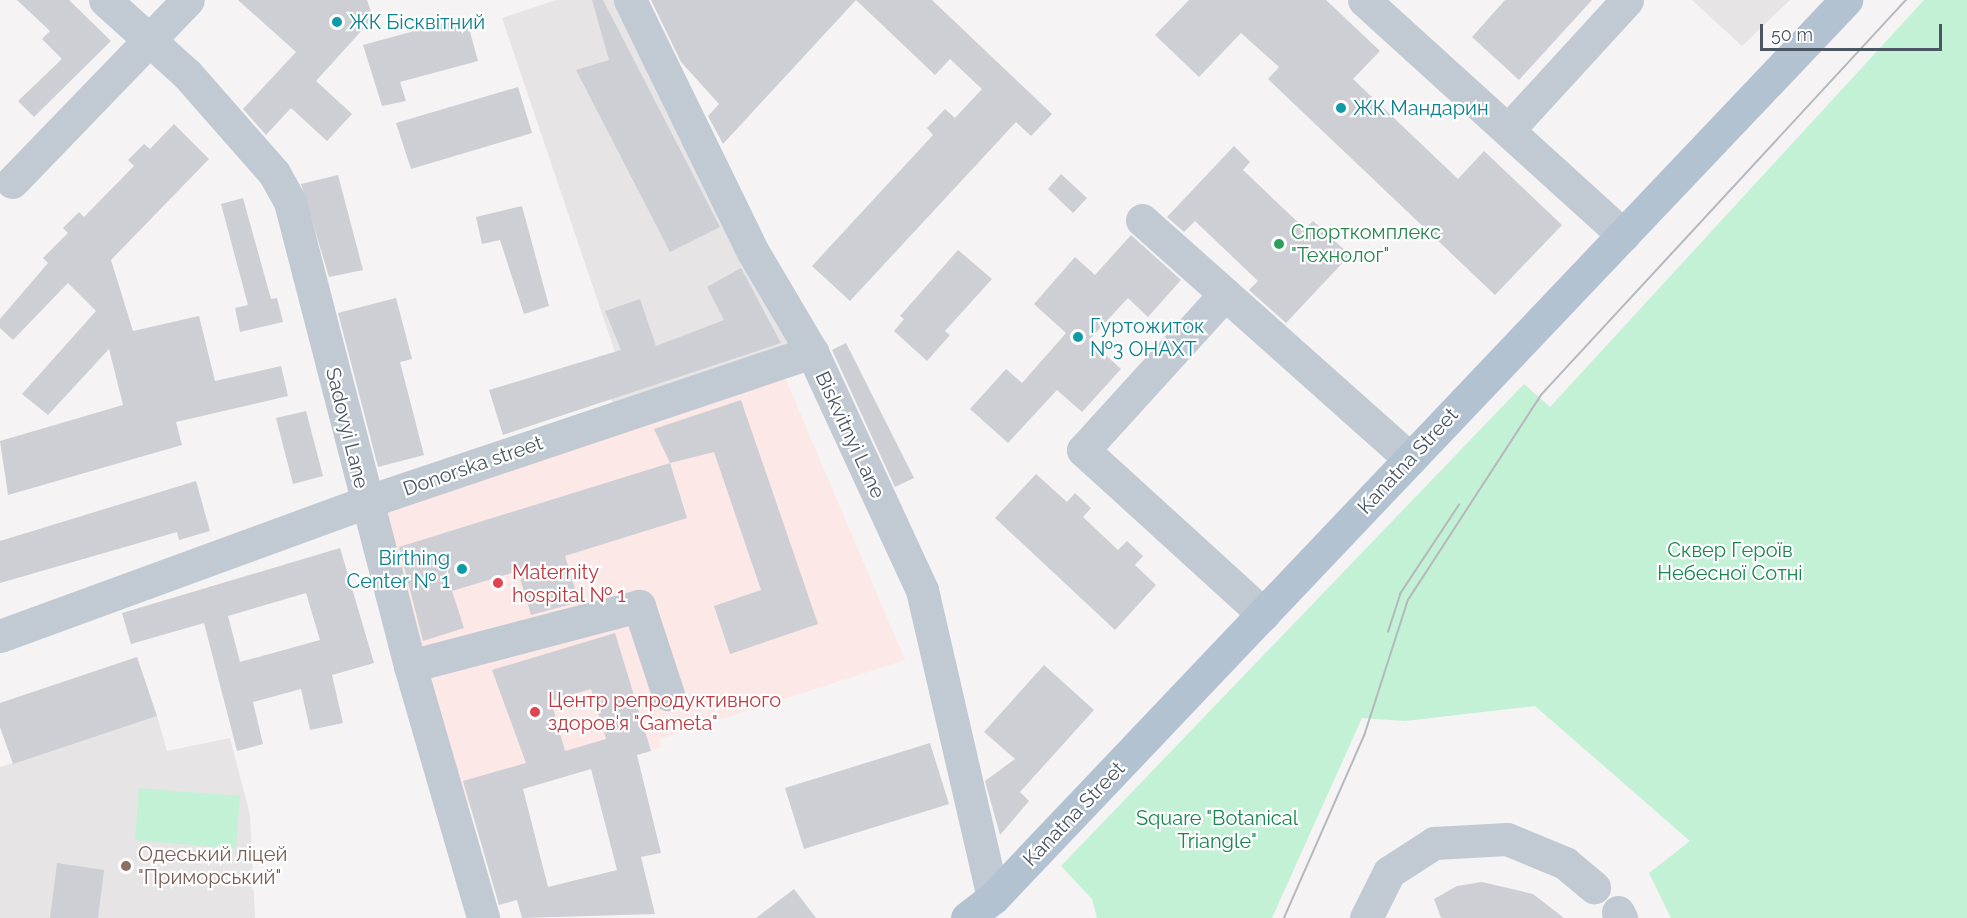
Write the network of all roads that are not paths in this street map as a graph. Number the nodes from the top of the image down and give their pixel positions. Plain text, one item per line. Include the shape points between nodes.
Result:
1 (105, 0) edge
2 (188, 0) edge
3 (630, 0) edge
4 (1364, 0) edge
5 (1627, 0) edge
6 (1846, 0) edge
7 (150, 40) junction
8 (1508, 130) junction
9 (12, 182) dead end
10 (1142, 220) dead end
11 (1623, 235) junction
12 (1225, 294) junction
13 (812, 352) junction
14 (1410, 459) junction
15 (366, 502) junction
16 (1263, 614) junction
17 (0, 636) edge
18 (410, 666) junction
19 (669, 694) dead end
20 (1594, 887) dead end
21 (993, 898) junction
22 (483, 918) edge
23 (967, 918) edge
24 (1366, 918) edge

1 - 7 street, Sadovyi Lane
2 - 7 street
3 - 13 street, Biskvitnyi Lane via 753,252
4 - 8 street
5 - 8 street
6 - 11 main road, Kanatna Street
7 - 9 street
7 - 15 street, Sadovyi Lane via 187,74 283,187
8 - 11 street
10 - 12 street
11 - 14 main road, Kanatna Street
12 - 14 street
12 - 16 street via 1083,450
13 - 15 street, Donorska street
13 - 21 street, Biskvitnyi Lane via 922,590
14 - 16 main road, Kanatna Street
15 - 17 street, Donorska street
15 - 18 street, Sadovyi Lane
16 - 21 main road, Kanatna Street
18 - 19 street via 639,606
18 - 22 street, Sadovyi Lane
20 - 24 street via 1565,863 1508,839 1434,843 1389,872
21 - 23 main road, Kanatna Street

